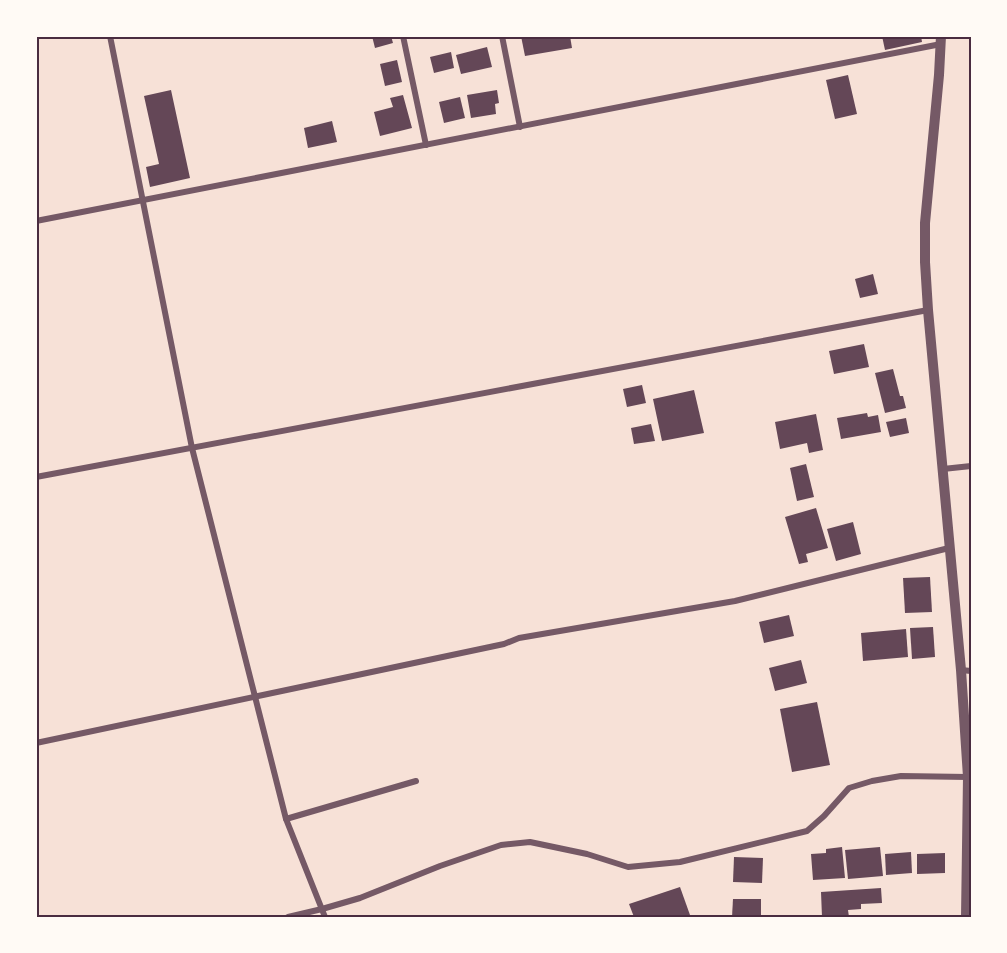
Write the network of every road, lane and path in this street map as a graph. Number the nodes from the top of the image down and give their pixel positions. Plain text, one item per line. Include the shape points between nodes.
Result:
1 (110, 36) edge
2 (403, 36) edge
3 (502, 36) edge
4 (941, 40) edge
5 (520, 126) junction
6 (426, 145) junction
7 (142, 200) junction
8 (36, 221) edge
9 (928, 310) junction
10 (192, 448) junction
11 (971, 466) edge
12 (943, 469) junction
13 (36, 477) edge
14 (950, 548) junction
15 (966, 670) edge
16 (255, 697) junction
17 (36, 743) edge
18 (416, 781) dead end
19 (969, 784) edge
20 (286, 819) junction
21 (322, 909) junction
22 (288, 917) edge
23 (325, 917) edge
24 (966, 917) edge

1 - 7 street
2 - 6 street
3 - 5 street
4 - 5 street
4 - 9 street via 925,223
5 - 6 street
6 - 7 street
7 - 8 street
7 - 10 street
9 - 10 street
9 - 12 street
10 - 13 street
10 - 16 street
11 - 12 street
12 - 14 street
14 - 15 street
14 - 16 street via 735,601 519,638 493,647
15 - 19 street
16 - 17 street
16 - 20 street
18 - 20 street
19 - 21 street via 901,776 872,781 849,788 807,831 680,862 628,867 530,842 501,845
19 - 24 street
20 - 21 street
21 - 22 street
21 - 23 street

